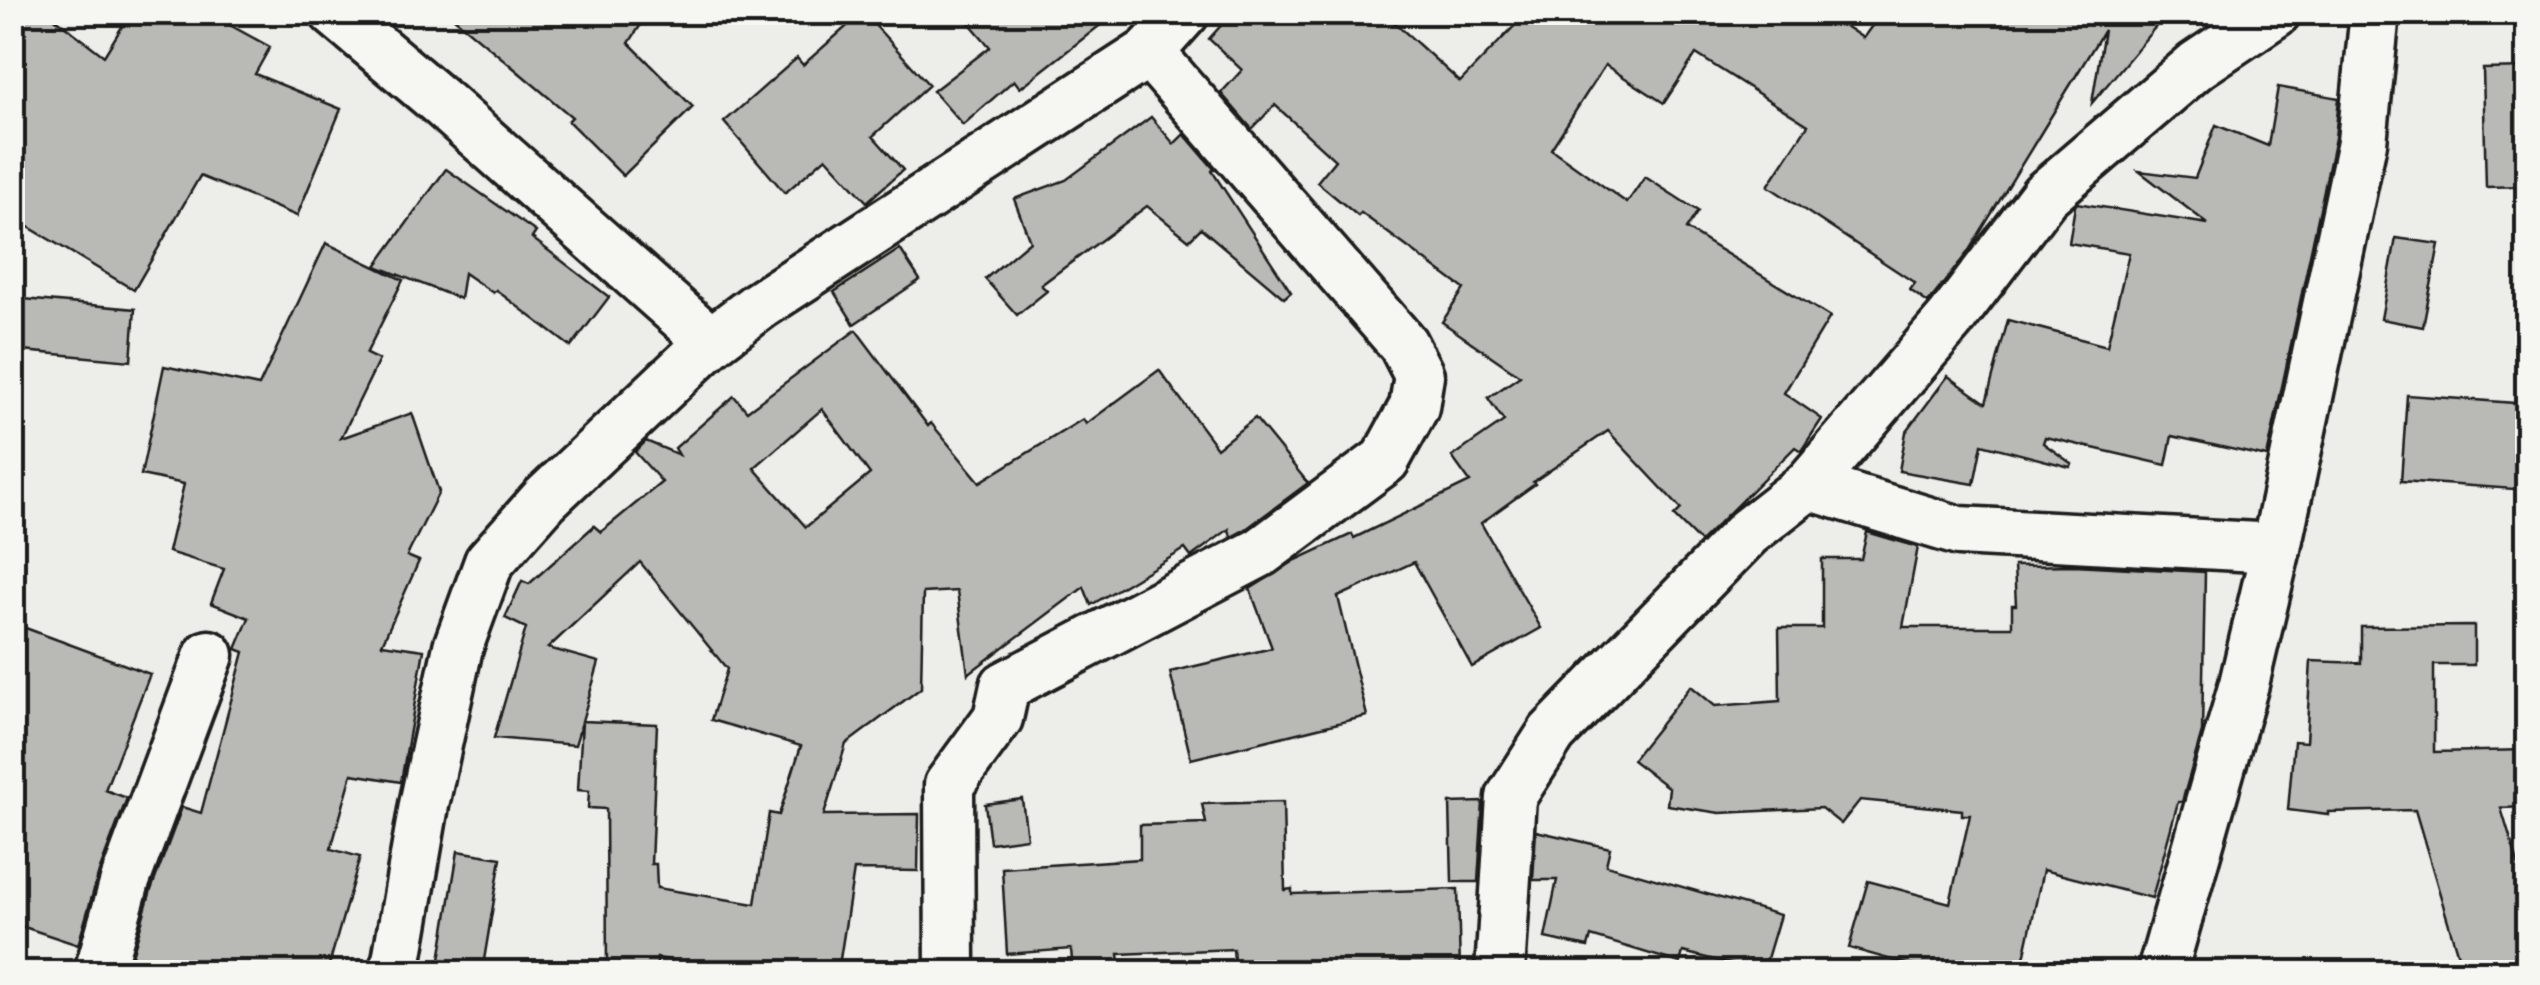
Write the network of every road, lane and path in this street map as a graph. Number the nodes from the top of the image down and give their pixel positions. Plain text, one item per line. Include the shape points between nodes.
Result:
1 (334, 12) edge
2 (1185, 12) edge
3 (2276, 12) edge
4 (2375, 12) edge
5 (1148, 52) junction
6 (711, 342) junction
7 (1808, 484) junction
8 (2276, 548) junction
9 (209, 655) dead end
10 (99, 972) edge
11 (395, 972) edge
12 (950, 972) edge
13 (1500, 972) edge
14 (2162, 972) edge

1 - 6 street
2 - 5 street
3 - 7 street via 2196,65 2046,195 1950,320
4 - 8 street via 2362,142
5 - 6 street
5 - 12 street via 1403,344 1420,374 1414,407 1384,460 1261,552 1005,686 998,718 949,784
6 - 11 street via 545,499 489,562 458,647
7 - 8 street via 1959,530
7 - 13 street via 1748,532 1552,732 1511,797
8 - 14 street
9 - 10 street via 125,881

